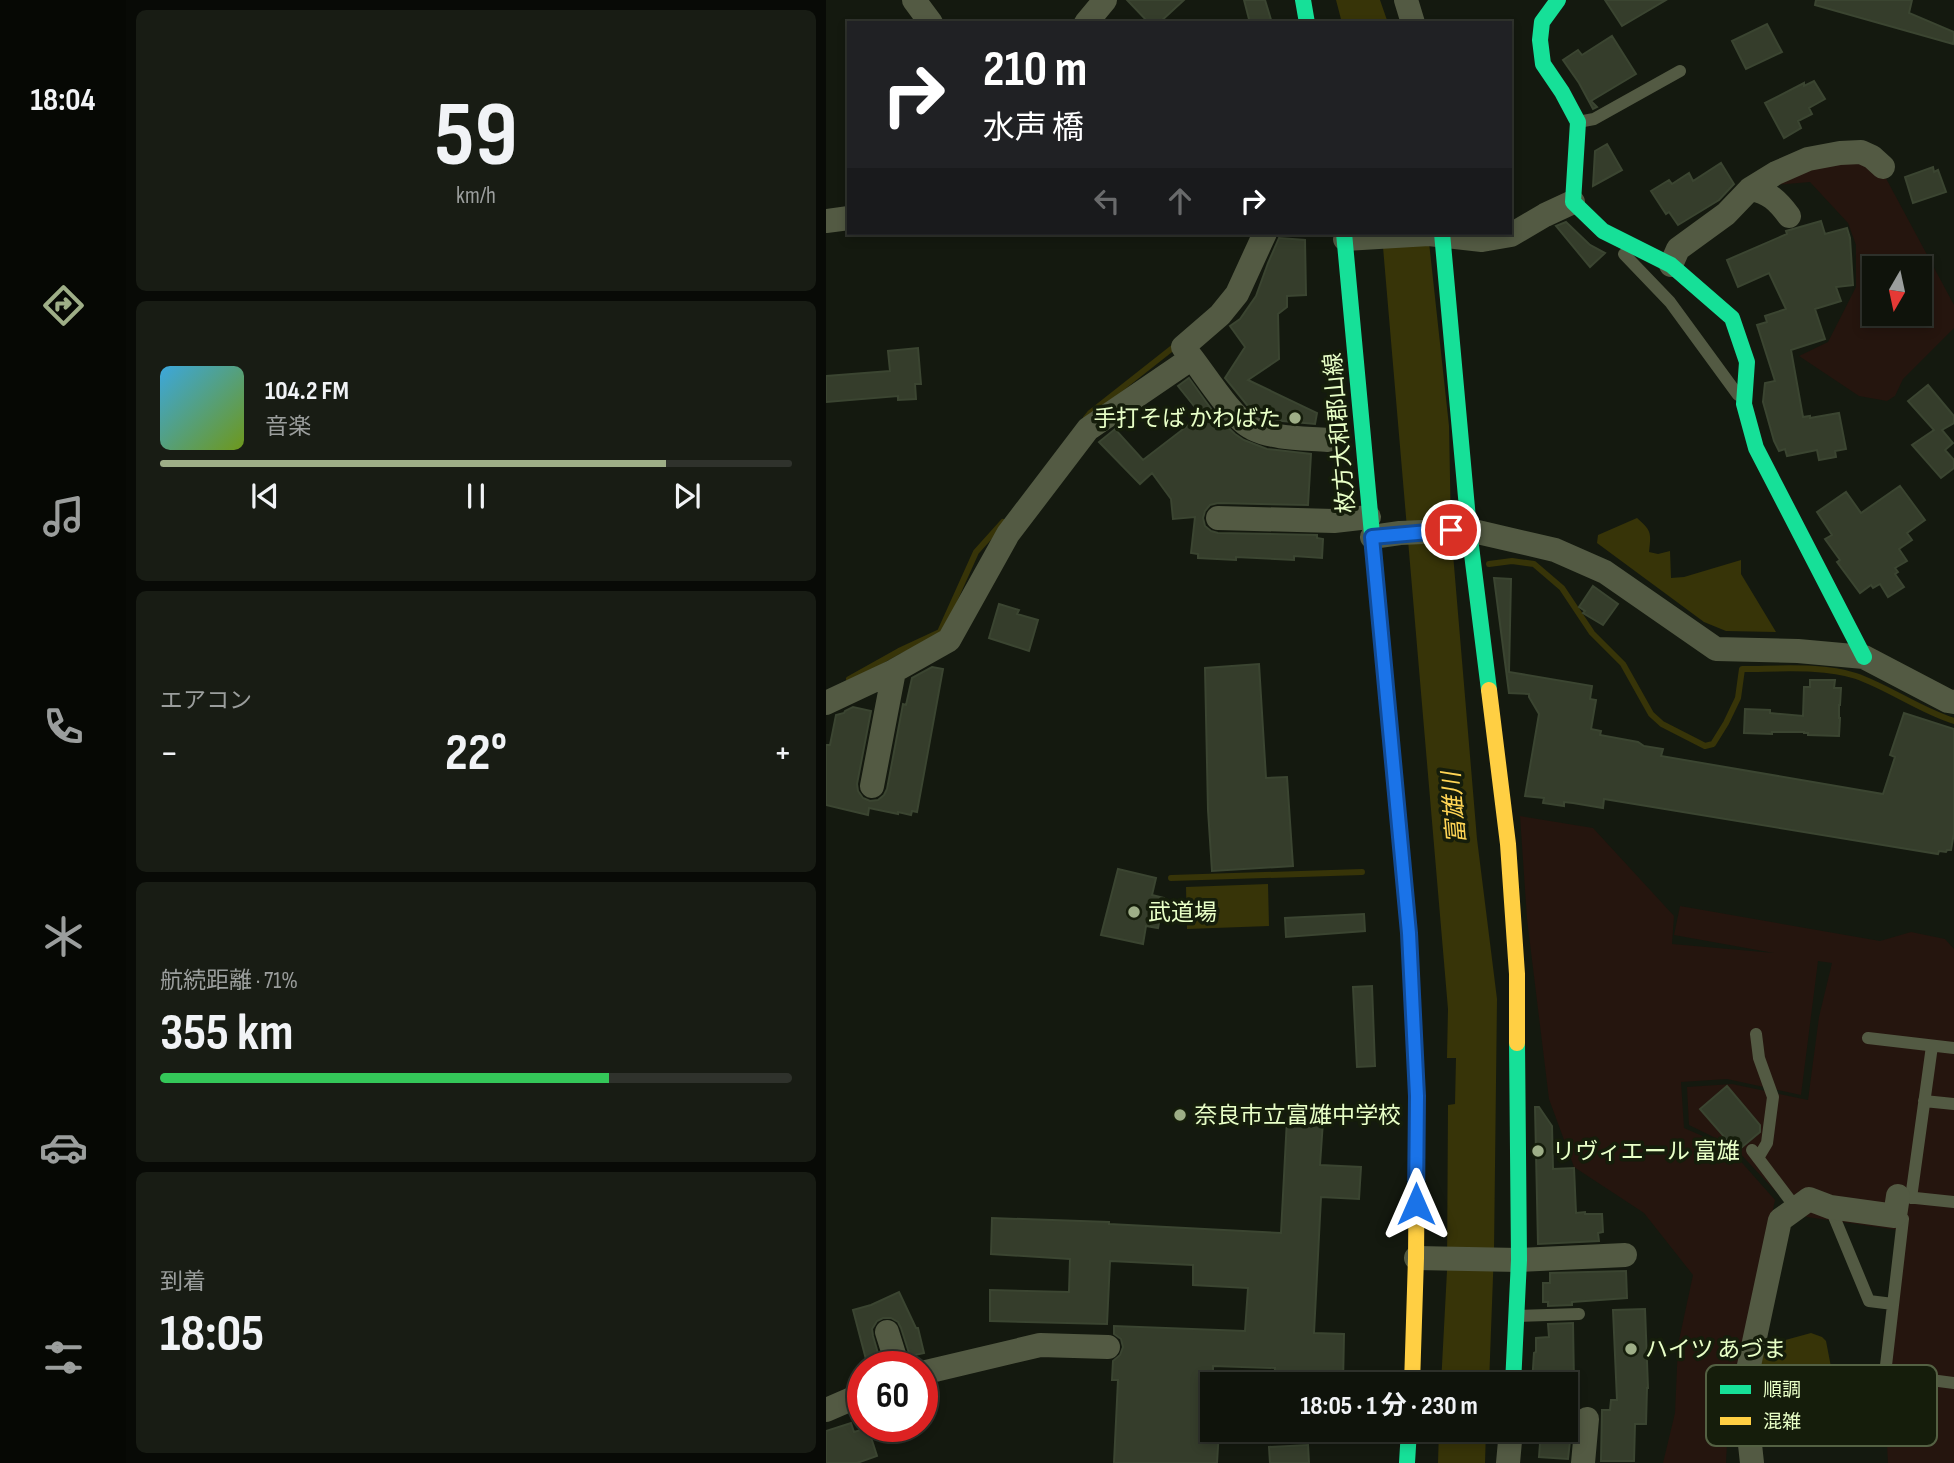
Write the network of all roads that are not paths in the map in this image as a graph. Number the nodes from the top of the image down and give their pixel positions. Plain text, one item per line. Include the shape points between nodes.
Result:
1 (914, 0) edge
2 (1105, 0) edge
3 (1303, 0) edge
4 (1406, 0) edge
5 (1558, 0) edge
6 (930, 21) edge
7 (1088, 21) edge
8 (1307, 21) edge
9 (1412, 21) edge
10 (1680, 71) dead end
11 (1578, 122) junction
12 (1883, 167) dead end
13 (1750, 189) junction
14 (1573, 202) junction
15 (1789, 216) dead end
16 (847, 218) edge
17 (826, 221) edge
18 (1602, 231) junction
19 (1512, 234) edge
20 (1264, 235) edge
21 (1410, 235) edge
22 (1437, 235) edge
23 (1444, 235) edge
24 (1511, 235) edge
25 (1345, 236) edge
26 (1671, 265) junction
27 (1192, 358) junction
28 (1744, 404) junction
29 (1759, 420) dead end
30 (1328, 440) dead end
31 (1778, 466) dead end
32 (1218, 518) dead end
33 (1371, 527) junction
34 (1460, 530) junction
35 (1864, 657) junction
36 (894, 671) junction
37 (1954, 702) edge
38 (826, 703) edge
39 (872, 786) dead end
40 (1756, 1034) dead end
41 (1868, 1038) dead end
42 (1931, 1046) junction
43 (1954, 1048) edge
44 (1924, 1101) junction
45 (1954, 1104) edge
46 (1954, 1202) edge
47 (1901, 1203) junction
48 (1830, 1207) junction
49 (1797, 1208) junction
50 (1625, 1255) dead end
51 (1427, 1259) junction
52 (1519, 1260) junction
53 (1893, 1304) junction
54 (1579, 1314) dead end
55 (1516, 1316) junction
56 (887, 1332) dead end
57 (1108, 1347) dead end
58 (893, 1351) edge
59 (1749, 1365) edge
60 (1886, 1365) edge
61 (938, 1369) edge
62 (1413, 1372) edge
63 (1514, 1372) edge
64 (847, 1401) edge
65 (826, 1410) edge
66 (1587, 1419) dead end
67 (1408, 1442) edge
68 (1510, 1442) edge
69 (1407, 1463) edge
70 (1508, 1463) edge
71 (1583, 1463) edge

1 - 6 street
2 - 7 street
3 - 8 street
4 - 9 street
5 - 11 street via 1542,22 1543,64
10 - 11 lane via 1594,119
11 - 14 street
12 - 13 street via 1861,152 1840,153 1808,159
13 - 15 street via 1775,198
13 - 26 street via 1726,214 1678,249
14 - 18 street
14 - 19 street
16 - 17 street
18 - 26 street
18 - 28 lane via 1670,302
20 - 27 street via 1237,294 1183,347
21 - 25 street
22 - 34 street
23 - 24 street via 1482,240
25 - 33 street, 枚方大和郡山線
26 - 28 street via 1732,318 1747,362
27 - 30 street via 1252,428 1284,437
27 - 36 street via 1088,429 1008,534 949,640
28 - 35 street via 1756,448 1783,489
29 - 31 lane via 1761,438
32 - 33 street via 1334,521
33 - 34 street via 1399,533
33 - 51 street, 枚方大和郡山線 via 1409,933
34 - 35 street via 1555,550 1605,572 1716,649
34 - 52 street via 1508,844 1517,974
35 - 37 street
36 - 38 street
36 - 39 street
40 - 49 lane via 1773,1097 1767,1143 1755,1154
41 - 42 lane
42 - 43 lane
42 - 44 lane
44 - 45 lane
44 - 47 lane
46 - 47 lane
47 - 48 street
47 - 53 lane
48 - 49 street via 1809,1199
48 - 53 lane via 1869,1301
49 - 59 street via 1780,1220
50 - 52 street
51 - 52 street
51 - 62 street, 枚方大和郡山線
52 - 55 street
53 - 60 lane
54 - 55 lane
55 - 63 street
56 - 58 street
57 - 61 street via 1040,1345
64 - 65 street
66 - 71 street
67 - 69 street
68 - 70 street

